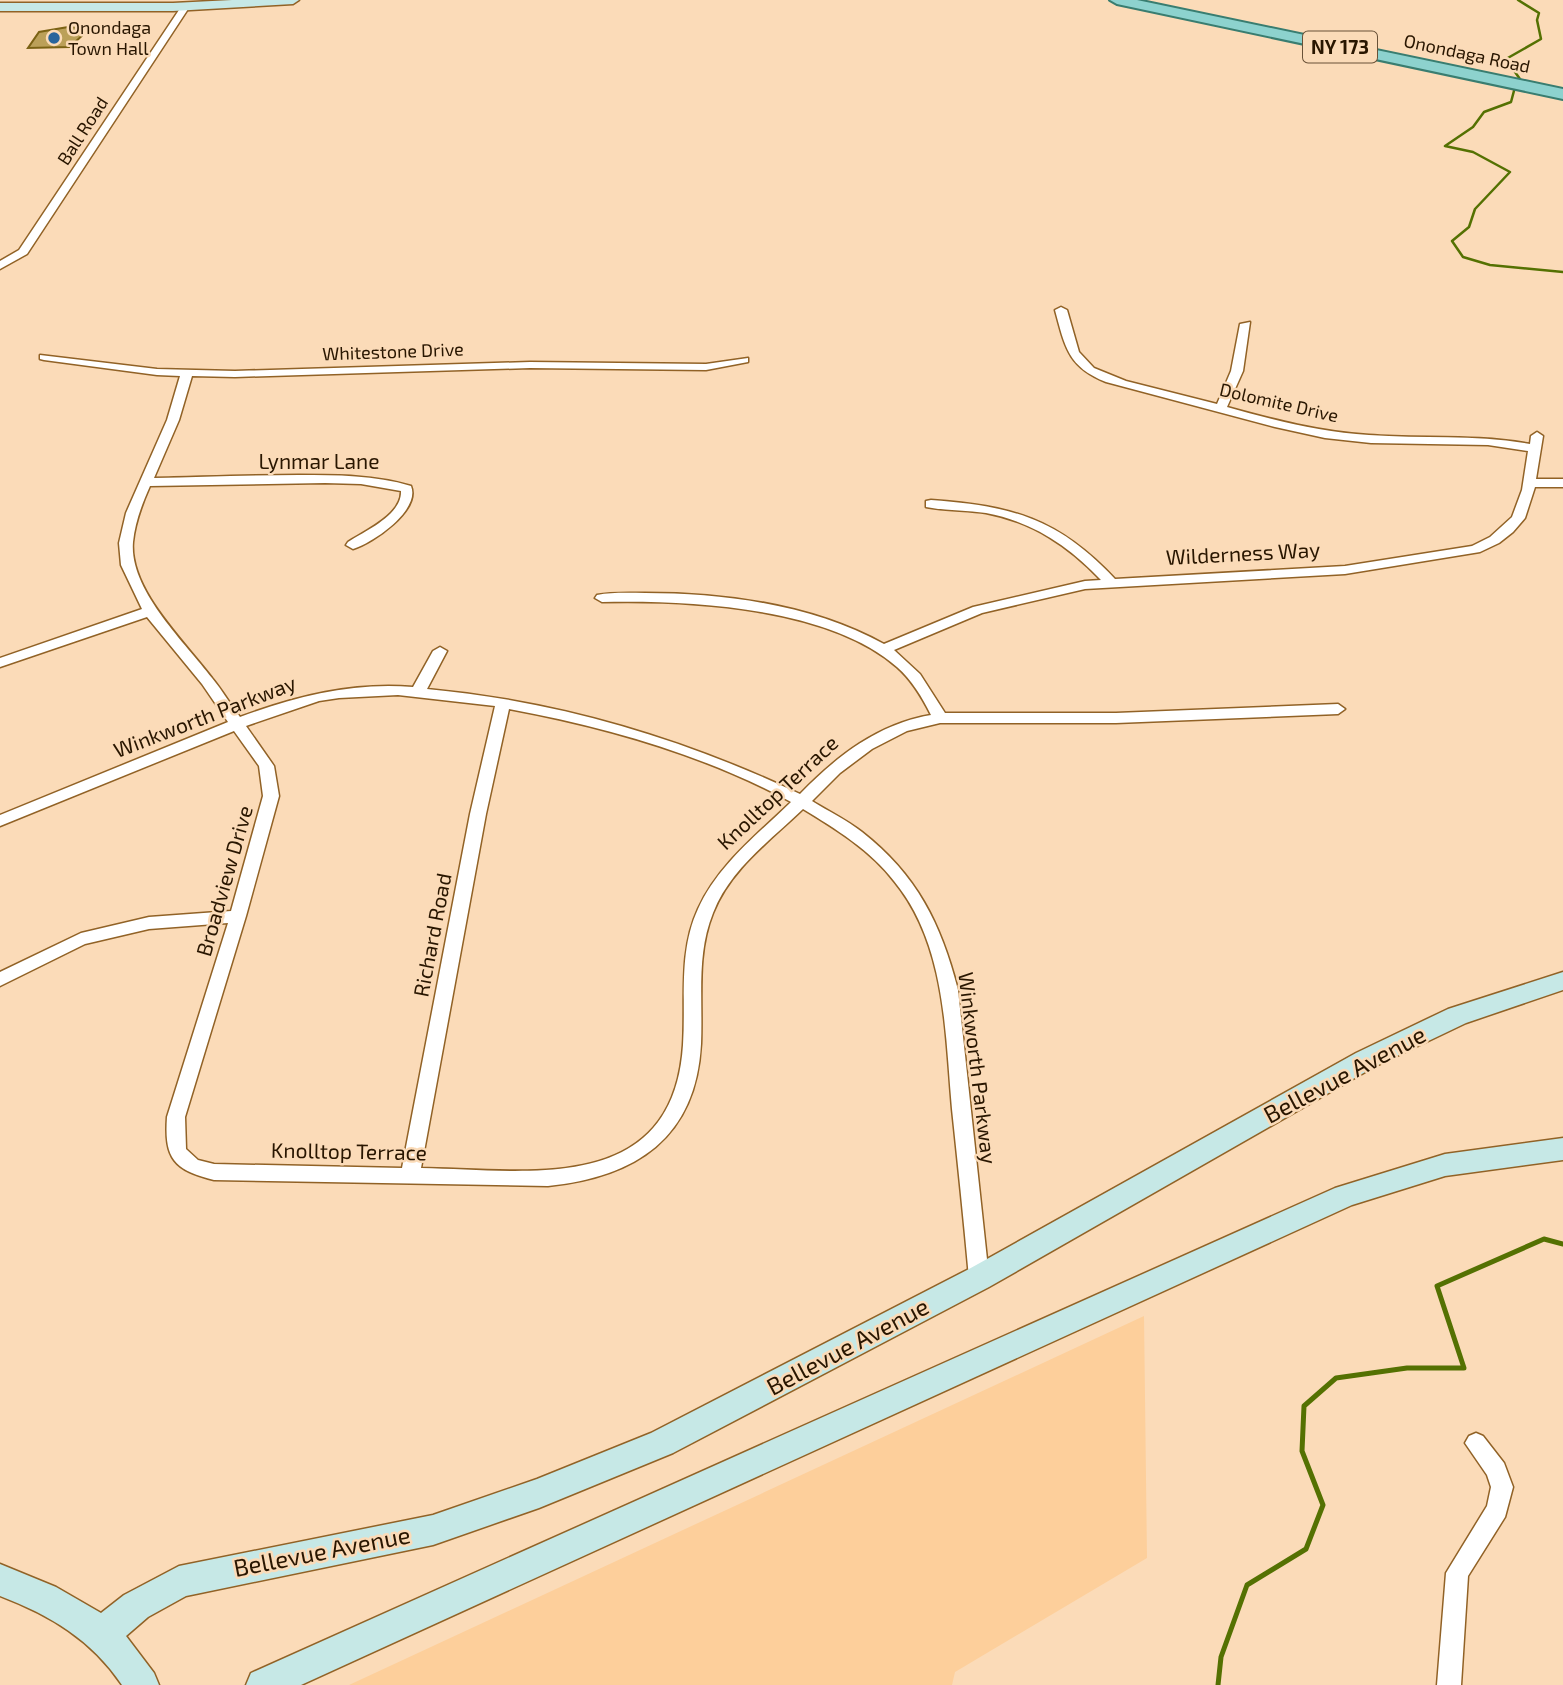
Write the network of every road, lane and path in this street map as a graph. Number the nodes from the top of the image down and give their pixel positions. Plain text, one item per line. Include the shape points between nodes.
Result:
1 (293, 0) edge
2 (1117, 0) edge
3 (186, 6) junction
4 (0, 7) edge
5 (1563, 94) edge
6 (0, 266) edge
7 (1061, 310) dead end
8 (1246, 324) dead end
9 (44, 357) dead end
10 (744, 360) dead end
11 (187, 373) junction
12 (1221, 407) junction
13 (1535, 442) joint
14 (146, 482) junction
15 (1528, 483) junction
16 (1563, 483) edge
17 (931, 504) dead end
18 (353, 545) dead end
19 (1110, 582) junction
20 (602, 598) dead end
21 (150, 611) junction
22 (883, 650) junction
23 (440, 651) dead end
24 (0, 663) edge
25 (417, 694) junction
26 (503, 704) junction
27 (1338, 709) dead end
28 (940, 718) junction
29 (237, 724) junction
30 (801, 801) junction
31 (0, 821) edge
32 (238, 916) junction
33 (0, 980) edge
34 (1563, 981) edge
35 (1563, 1149) edge
36 (214, 1172) joint
37 (410, 1175) junction
38 (979, 1278) junction
39 (1476, 1443) dead end
40 (0, 1580) edge
41 (103, 1633) junction
42 (142, 1685) edge
43 (263, 1685) edge
44 (1449, 1685) edge

1 - 3 street
2 - 5 main road, Onondaga Road / NY 173
3 - 4 street
3 - 6 street, Ball Road via 23,252
7 - 12 street, Dolomite Drive via 1071,351 1089,370
8 - 12 street via 1237,371
9 - 11 street, Whitestone Drive
10 - 11 street, Whitestone Drive via 706,367 530,365
11 - 14 street, Broadview Drive
12 - 13 street, Dolomite Drive via 1347,437
13 - 15 street, Wilderness Way
14 - 18 street, Lynmar Lane via 353,480 393,482 407,489 407,503
14 - 21 street, Broadview Drive via 132,513 126,543 128,565
15 - 16 street
15 - 19 street, Wilderness Way via 1517,523 1495,542 1475,549 1345,570
17 - 19 street via 986,508 1038,523 1075,545
19 - 22 street, Wilderness Way via 999,603
20 - 22 street via 694,597 760,606 841,630
21 - 24 street
21 - 29 street, Broadview Drive
22 - 28 street via 915,677
23 - 25 street
25 - 26 street, Winkworth Parkway
25 - 29 street, Winkworth Parkway via 342,693
26 - 30 street, Winkworth Parkway via 624,730 748,774
26 - 37 street, Richard Road
27 - 28 street, Knolltop Terrace via 1116,719
28 - 30 street, Knolltop Terrace via 915,723 866,744 833,768
29 - 31 street, Winkworth Parkway
29 - 32 street, Broadview Drive via 266,766 271,796
30 - 37 street, Knolltop Terrace via 734,863 713,894 698,932 687,1091 655,1139 623,1162 580,1176
30 - 38 street, Winkworth Parkway via 856,835 899,875 939,949 949,990
32 - 33 street via 149,923 81,939
32 - 36 street, Broadview Drive via 176,1117 176,1151 184,1162
34 - 38 street, Bellevue Avenue via 1457,1016 1365,1060
35 - 43 street via 1445,1165 1345,1196
36 - 37 street, Knolltop Terrace
38 - 41 street, Bellevue Avenue via 662,1443 551,1488 433,1530 202,1574 156,1593
39 - 44 street via 1502,1488 1497,1510 1457,1573
40 - 41 street via 75,1614
41 - 42 street

